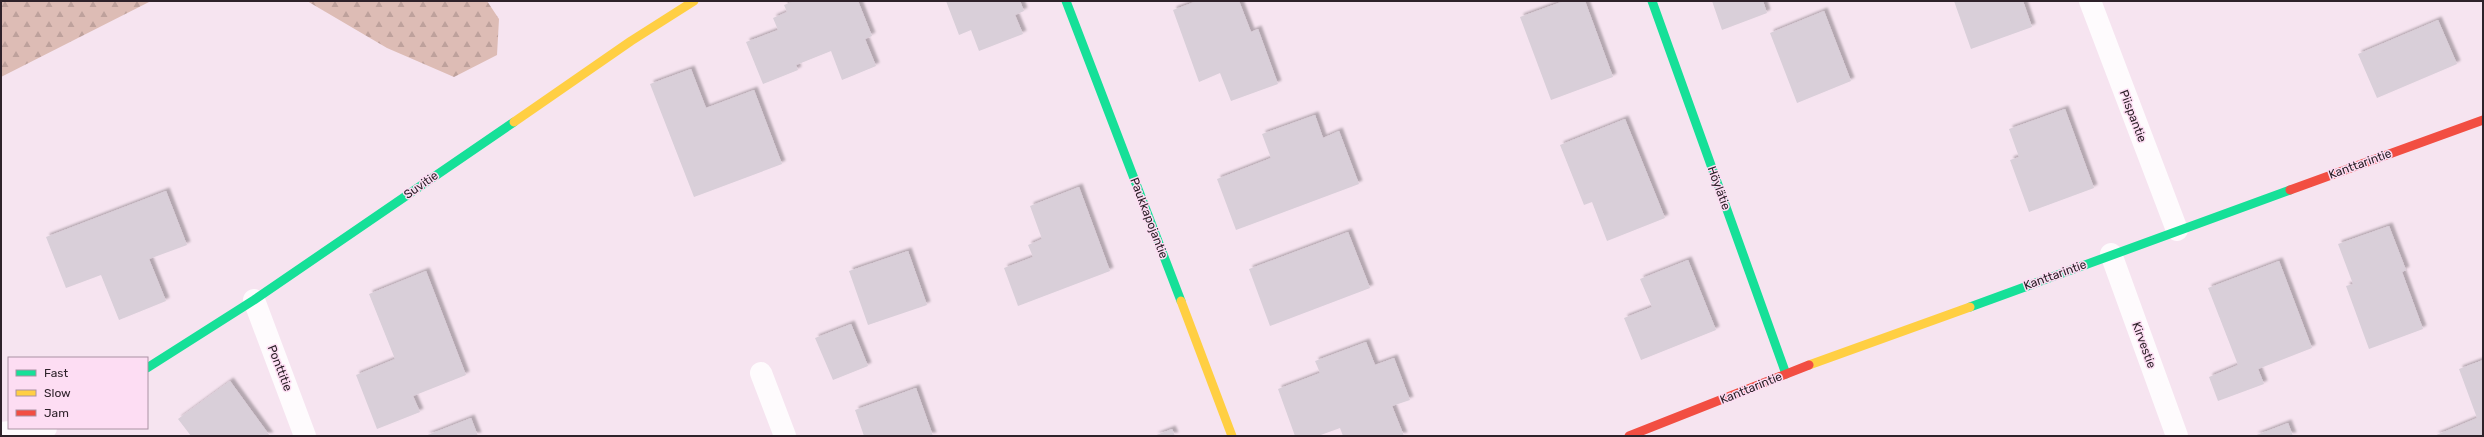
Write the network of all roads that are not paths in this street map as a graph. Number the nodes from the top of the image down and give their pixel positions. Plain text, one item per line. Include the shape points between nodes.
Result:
1 (694, 1) edge
2 (1066, 1) edge
3 (1652, 1) edge
4 (2090, 1) edge
5 (2482, 122) edge
6 (2177, 230) junction
7 (2111, 254) junction
8 (254, 300) junction
9 (148, 367) edge
10 (761, 373) dead end
11 (1786, 374) junction
12 (37, 429) edge
13 (1, 433) edge
14 (305, 436) edge
15 (786, 436) edge
16 (1232, 436) edge
17 (1629, 436) edge
18 (2177, 436) edge

1 - 8 street, Suvitie via 631,40
2 - 16 street, Paukkapojantie
3 - 11 street, Höylätie
4 - 6 street, Piispantie
5 - 6 street, Kanttarintie
6 - 7 street, Kanttarintie
7 - 11 street, Kanttarintie
7 - 18 street, Kirvestie
8 - 9 street, Suvitie
8 - 14 street, Ponttitie
10 - 15 street
11 - 17 street, Kanttarintie
12 - 13 street

